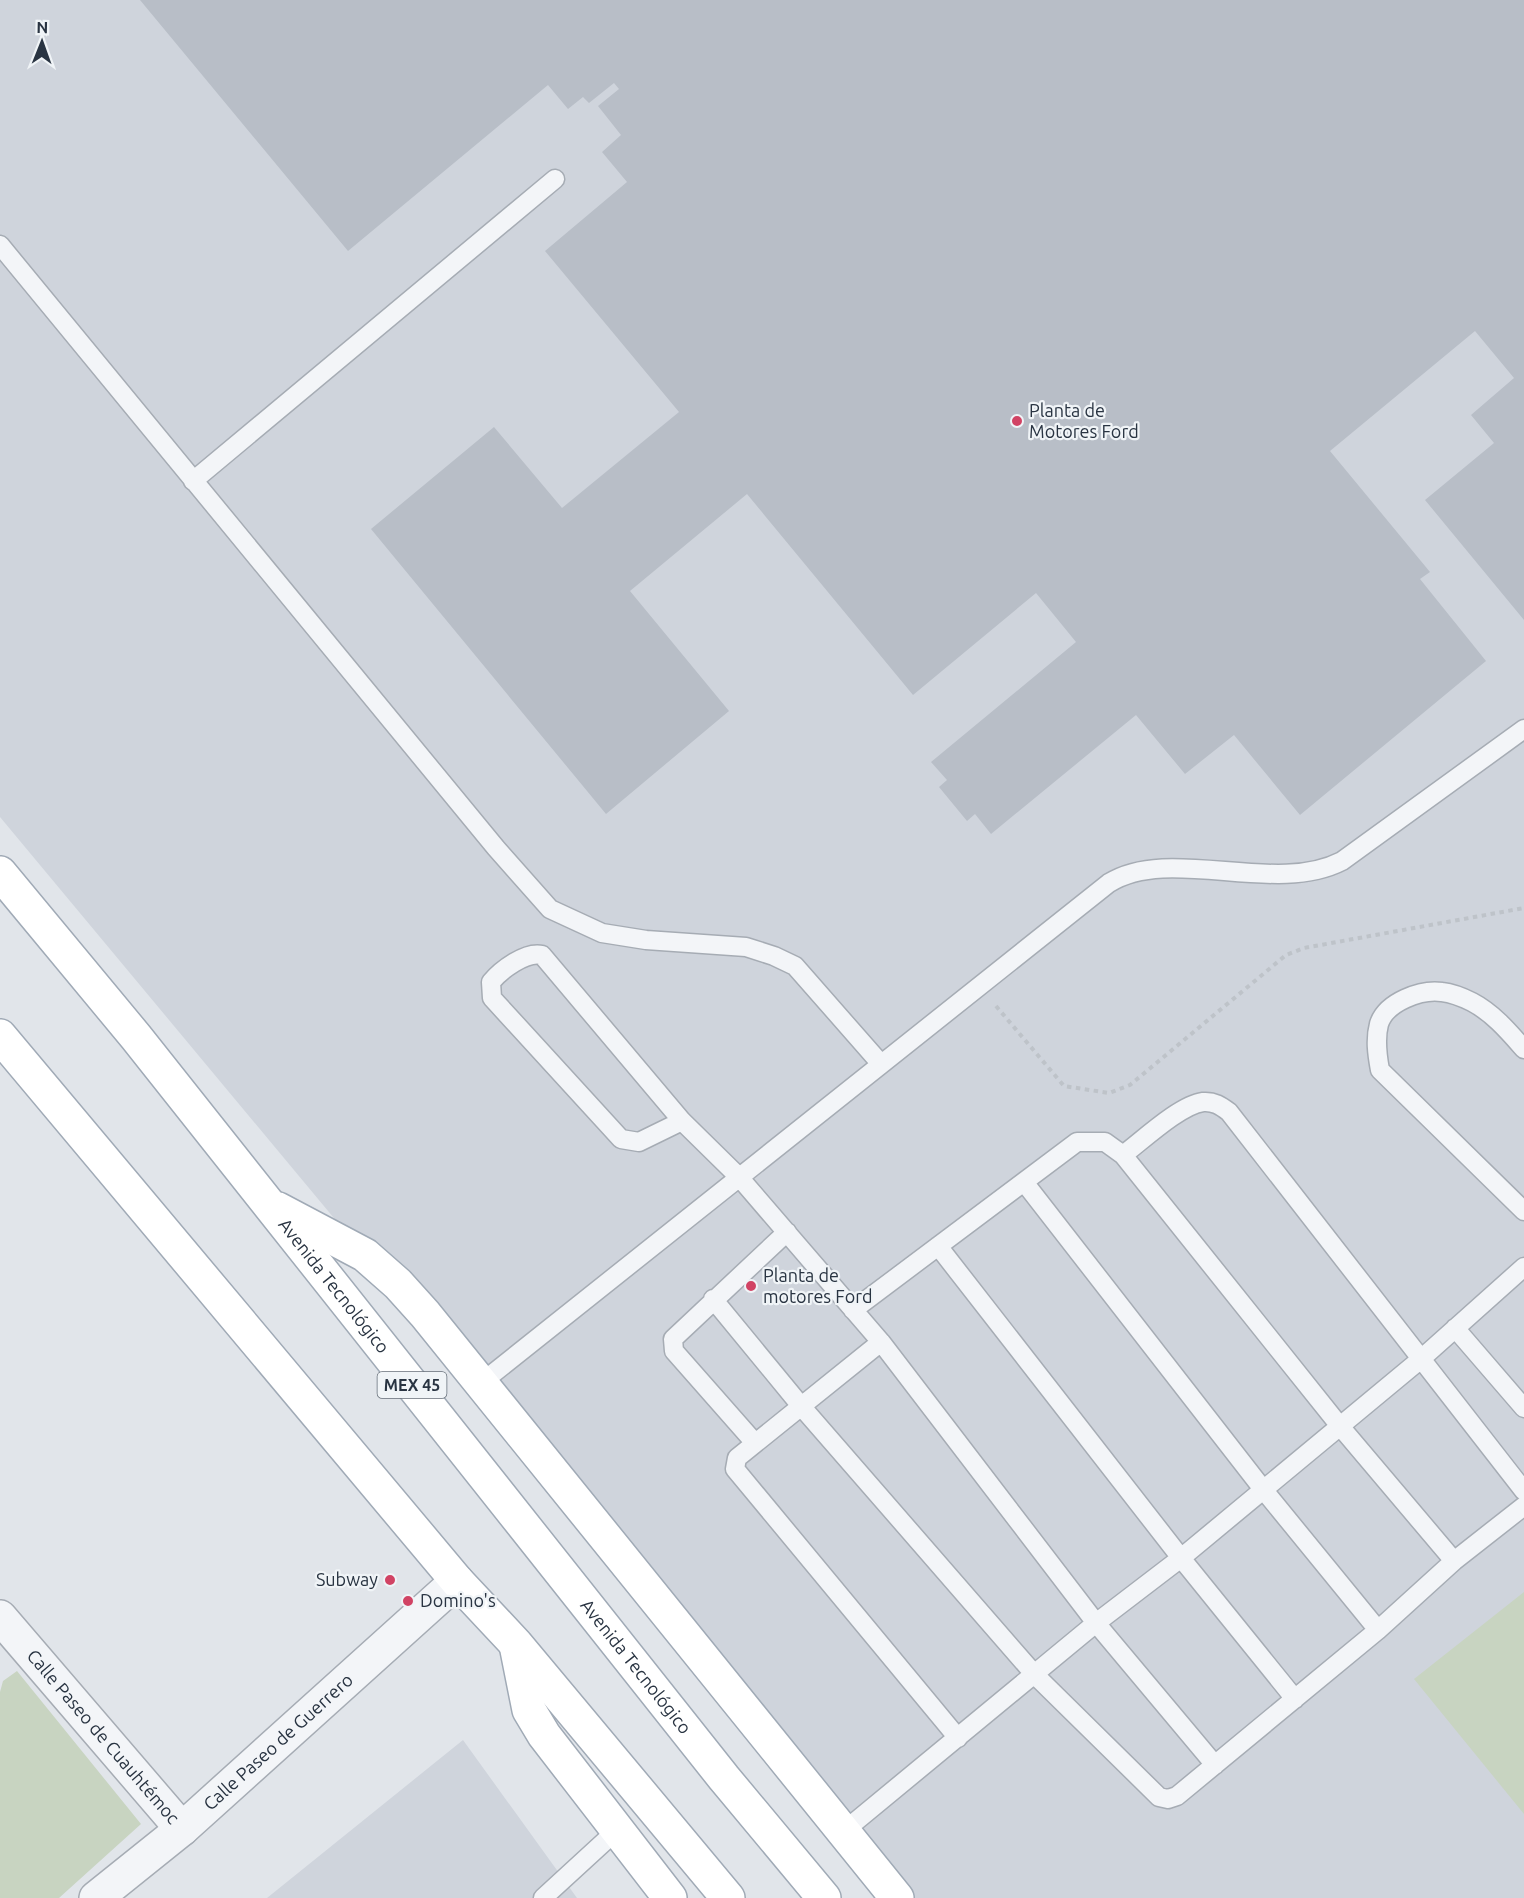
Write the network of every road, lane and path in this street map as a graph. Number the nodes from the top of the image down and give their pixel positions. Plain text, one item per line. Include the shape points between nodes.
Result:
1 (555, 179) dead end
2 (0, 245) edge
3 (193, 481) junction
4 (1524, 729) edge
5 (0, 873) edge
6 (1524, 908) edge
7 (979, 986) junction
8 (0, 1036) edge
9 (1524, 1049) edge
10 (881, 1064) junction
11 (682, 1121) junction
12 (1123, 1155) junction
13 (739, 1177) junction
14 (1024, 1182) junction
15 (268, 1204) junction
16 (1524, 1211) edge
17 (787, 1232) junction
18 (938, 1246) junction
19 (1524, 1267) edge
20 (713, 1299) junction
21 (853, 1310) junction
22 (1455, 1328) junction
23 (881, 1342) junction
24 (1421, 1359) junction
25 (481, 1383) junction
26 (801, 1406) junction
27 (1524, 1408) edge
28 (1339, 1425) junction
29 (755, 1443) junction
30 (1262, 1488) junction
31 (1524, 1491) edge
32 (1524, 1506) edge
33 (1181, 1558) junction
34 (1454, 1561) junction
35 (457, 1581) junction
36 (0, 1617) edge
37 (1096, 1623) junction
38 (1378, 1630) junction
39 (516, 1644) junction
40 (1035, 1675) junction
41 (1295, 1699) junction
42 (958, 1738) junction
43 (1215, 1765) junction
44 (182, 1829) junction
45 (616, 1831) junction
46 (844, 1831) junction
47 (96, 1898) edge
48 (543, 1898) edge
49 (670, 1898) edge
50 (728, 1898) edge
51 (824, 1898) edge
52 (897, 1898) edge

1 - 3 lane
2 - 3 lane
3 - 10 lane via 550,909 602,933 746,947 774,956 795,966
4 - 7 lane via 1327,869 1292,874 1148,869 1121,875
5 - 15 main road, Avenida Tecnológico / MEX 45
6 - 7 path via 1304,948 1286,955 1130,1085 1109,1093 1072,1089 1058,1081
7 - 10 lane
8 - 35 main road
9 - 16 lane via 1473,1002 1441,992 1418,994 1394,1005 1380,1022 1376,1050 1380,1070
10 - 13 lane
11 - 11 lane via 639,1142 621,1139 492,998 491,982 527,956 542,955
11 - 13 lane
12 - 14 lane via 1106,1142 1077,1142
12 - 24 lane via 1190,1106 1216,1103 1229,1112
12 - 28 lane
13 - 17 lane
13 - 25 lane
14 - 18 lane
14 - 30 lane
15 - 25 main road via 346,1243 384,1270
15 - 51 main road, Avenida Tecnológico / MEX 45 via 724,1778
17 - 20 lane
17 - 21 lane
18 - 21 lane
18 - 33 lane
19 - 22 lane
20 - 26 lane
20 - 29 lane via 677,1332 674,1352
21 - 23 lane
22 - 24 lane
22 - 27 lane
23 - 26 lane
23 - 37 lane
24 - 28 lane
24 - 31 lane
25 - 46 main road
26 - 29 lane
26 - 40 lane
28 - 30 lane
28 - 34 lane
29 - 42 lane via 737,1458 737,1475
30 - 33 lane
30 - 38 lane
32 - 34 lane
33 - 37 lane
33 - 41 lane
34 - 38 lane
35 - 39 main road
35 - 44 street, Calle Paseo de Guerrero
36 - 44 street, Calle Paseo de Cuauhtémoc
37 - 40 lane
37 - 43 lane
38 - 41 lane
39 - 45 main road via 529,1710
39 - 50 main road
40 - 42 lane
40 - 43 lane via 1159,1797 1177,1796
41 - 43 lane
42 - 46 lane
44 - 47 street, Calle Paseo de Guerrero
45 - 48 lane
45 - 49 main road
46 - 52 main road

